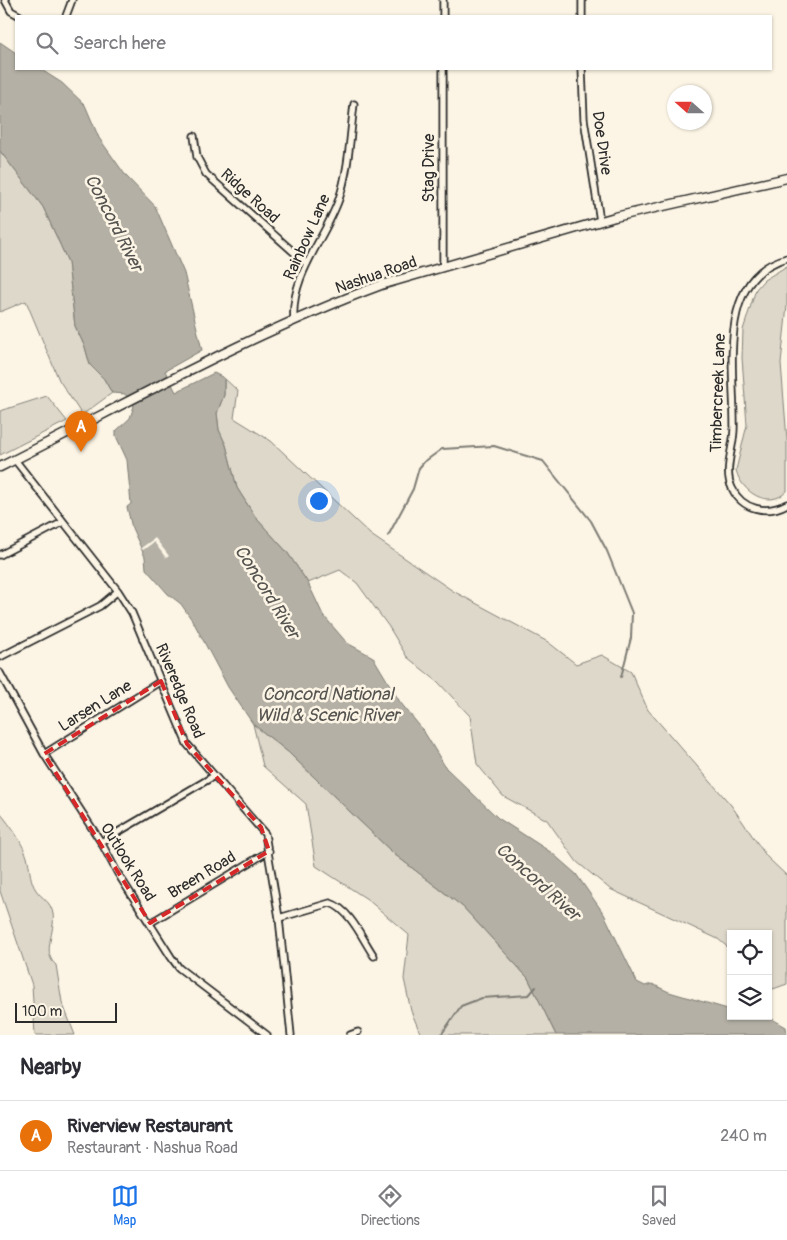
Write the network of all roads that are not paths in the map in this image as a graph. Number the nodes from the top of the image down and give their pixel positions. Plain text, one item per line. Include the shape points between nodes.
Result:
1 (5, 0) edge
2 (72, 0) edge
3 (443, 0) edge
4 (582, 0) edge
5 (19, 15) edge
6 (66, 15) edge
7 (443, 15) edge
8 (582, 15) edge
9 (443, 70) edge
10 (582, 70) edge
11 (354, 104) dead end
12 (194, 136) dead end
13 (787, 178) edge
14 (600, 221) junction
15 (787, 258) edge
16 (307, 264) junction
17 (443, 267) junction
18 (294, 320) junction
19 (15, 460) junction
20 (0, 467) edge
21 (787, 504) edge
22 (63, 522) junction
23 (0, 555) edge
24 (118, 592) junction
25 (0, 656) edge
26 (0, 673) edge
27 (161, 681) junction
28 (44, 754) junction
29 (214, 776) junction
30 (101, 842) junction
31 (269, 851) junction
32 (279, 918) junction
33 (150, 923) junction
34 (374, 956) dead end
35 (358, 1032) dead end
36 (267, 1035) edge
37 (291, 1035) edge
38 (350, 1035) edge

1 - 5 street
2 - 6 street
3 - 7 street
4 - 8 street
9 - 17 street, Stag Drive
10 - 14 street, Doe Drive via 584,119
11 - 16 street, Rainbow Lane via 342,190 330,222
12 - 16 street, Ridge Road via 197,157 206,174
13 - 14 main road, Nashua Road
14 - 17 main road, Nashua Road
15 - 21 street, Timbercreek Lane via 754,276 744,290 733,337 734,428 728,468 729,482 735,494 749,506 768,510
16 - 18 street, Rainbow Lane via 294,306
17 - 18 main road, Nashua Road via 382,286
18 - 19 main road, Nashua Road
19 - 20 main road, Nashua Road
19 - 22 street, Riveredge Road
22 - 23 street
22 - 24 street, Riveredge Road
24 - 25 street via 100,606
24 - 27 street, Riveredge Road via 132,613
26 - 28 street, Outlook Road
27 - 28 street, Larsen Lane
27 - 29 street, Riveredge Road via 187,744
28 - 30 street, Outlook Road
29 - 30 street
29 - 31 street, Riveredge Road via 261,827
30 - 33 street, Outlook Road
31 - 32 street, Riveredge Road
31 - 33 street, Breen Road
32 - 34 street via 330,904 344,912
32 - 37 street, Riveredge Road
33 - 36 street, Outlook Road via 179,968
35 - 38 street

